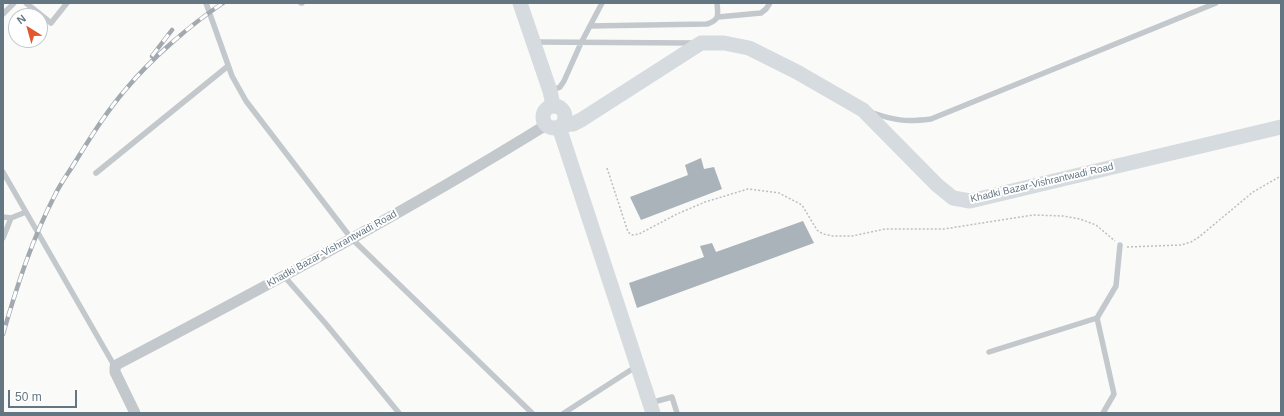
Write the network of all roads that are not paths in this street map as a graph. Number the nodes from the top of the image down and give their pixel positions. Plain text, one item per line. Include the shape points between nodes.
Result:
1 (14, 3) edge
2 (26, 3) edge
3 (67, 3) edge
4 (206, 3) edge
5 (520, 3) edge
6 (602, 3) edge
7 (717, 3) edge
8 (770, 3) edge
9 (1216, 3) edge
10 (3, 14) edge
11 (718, 17) junction
12 (590, 26) junction
13 (533, 42) junction
14 (581, 43) junction
15 (701, 43) junction
16 (228, 66) junction
17 (552, 98) junction
18 (863, 110) junction
19 (556, 126) junction
20 (1281, 127) edge
21 (3, 172) edge
22 (96, 173) dead end
23 (26, 212) junction
24 (3, 216) edge
25 (11, 218) junction
26 (3, 238) edge
27 (351, 238) junction
28 (1120, 245) road end
29 (284, 276) junction
30 (1096, 318) junction
31 (989, 352) dead end
32 (637, 366) junction
33 (115, 367) junction
34 (651, 408) edge
35 (135, 413) edge
36 (399, 413) edge
37 (532, 413) edge
38 (564, 413) edge
39 (677, 413) edge
40 (1103, 413) edge

1 - 10 lane
2 - 3 lane via 51,23
4 - 16 lane
5 - 13 street
6 - 12 lane
7 - 11 lane
8 - 11 lane via 761,13
9 - 18 lane via 931,119 892,120
11 - 12 lane via 714,22 707,24
12 - 14 lane
13 - 14 lane
13 - 17 street
14 - 15 lane
14 - 17 lane
15 - 18 street, Khadki Bazar-Vishrantwadi Road via 724,43 749,48
15 - 19 street, Khadki Bazar-Vishrantwadi Road via 581,120 573,124
16 - 22 lane
16 - 27 lane via 246,101
17 - 19 street via 564,112 565,121
18 - 20 street, Khadki Bazar-Vishrantwadi Road via 937,185 953,198 970,201
19 - 27 street, Khadki Bazar-Vishrantwadi Road
19 - 32 street
21 - 23 lane
23 - 25 lane
23 - 33 lane
24 - 25 lane
25 - 26 lane
27 - 29 street, Khadki Bazar-Vishrantwadi Road
27 - 37 lane
28 - 30 lane via 1116,286
29 - 33 street, Khadki Bazar-Vishrantwadi Road
29 - 36 lane
30 - 31 lane
30 - 40 lane via 1114,394
32 - 34 street
32 - 38 lane
33 - 35 street
34 - 39 lane via 672,397

